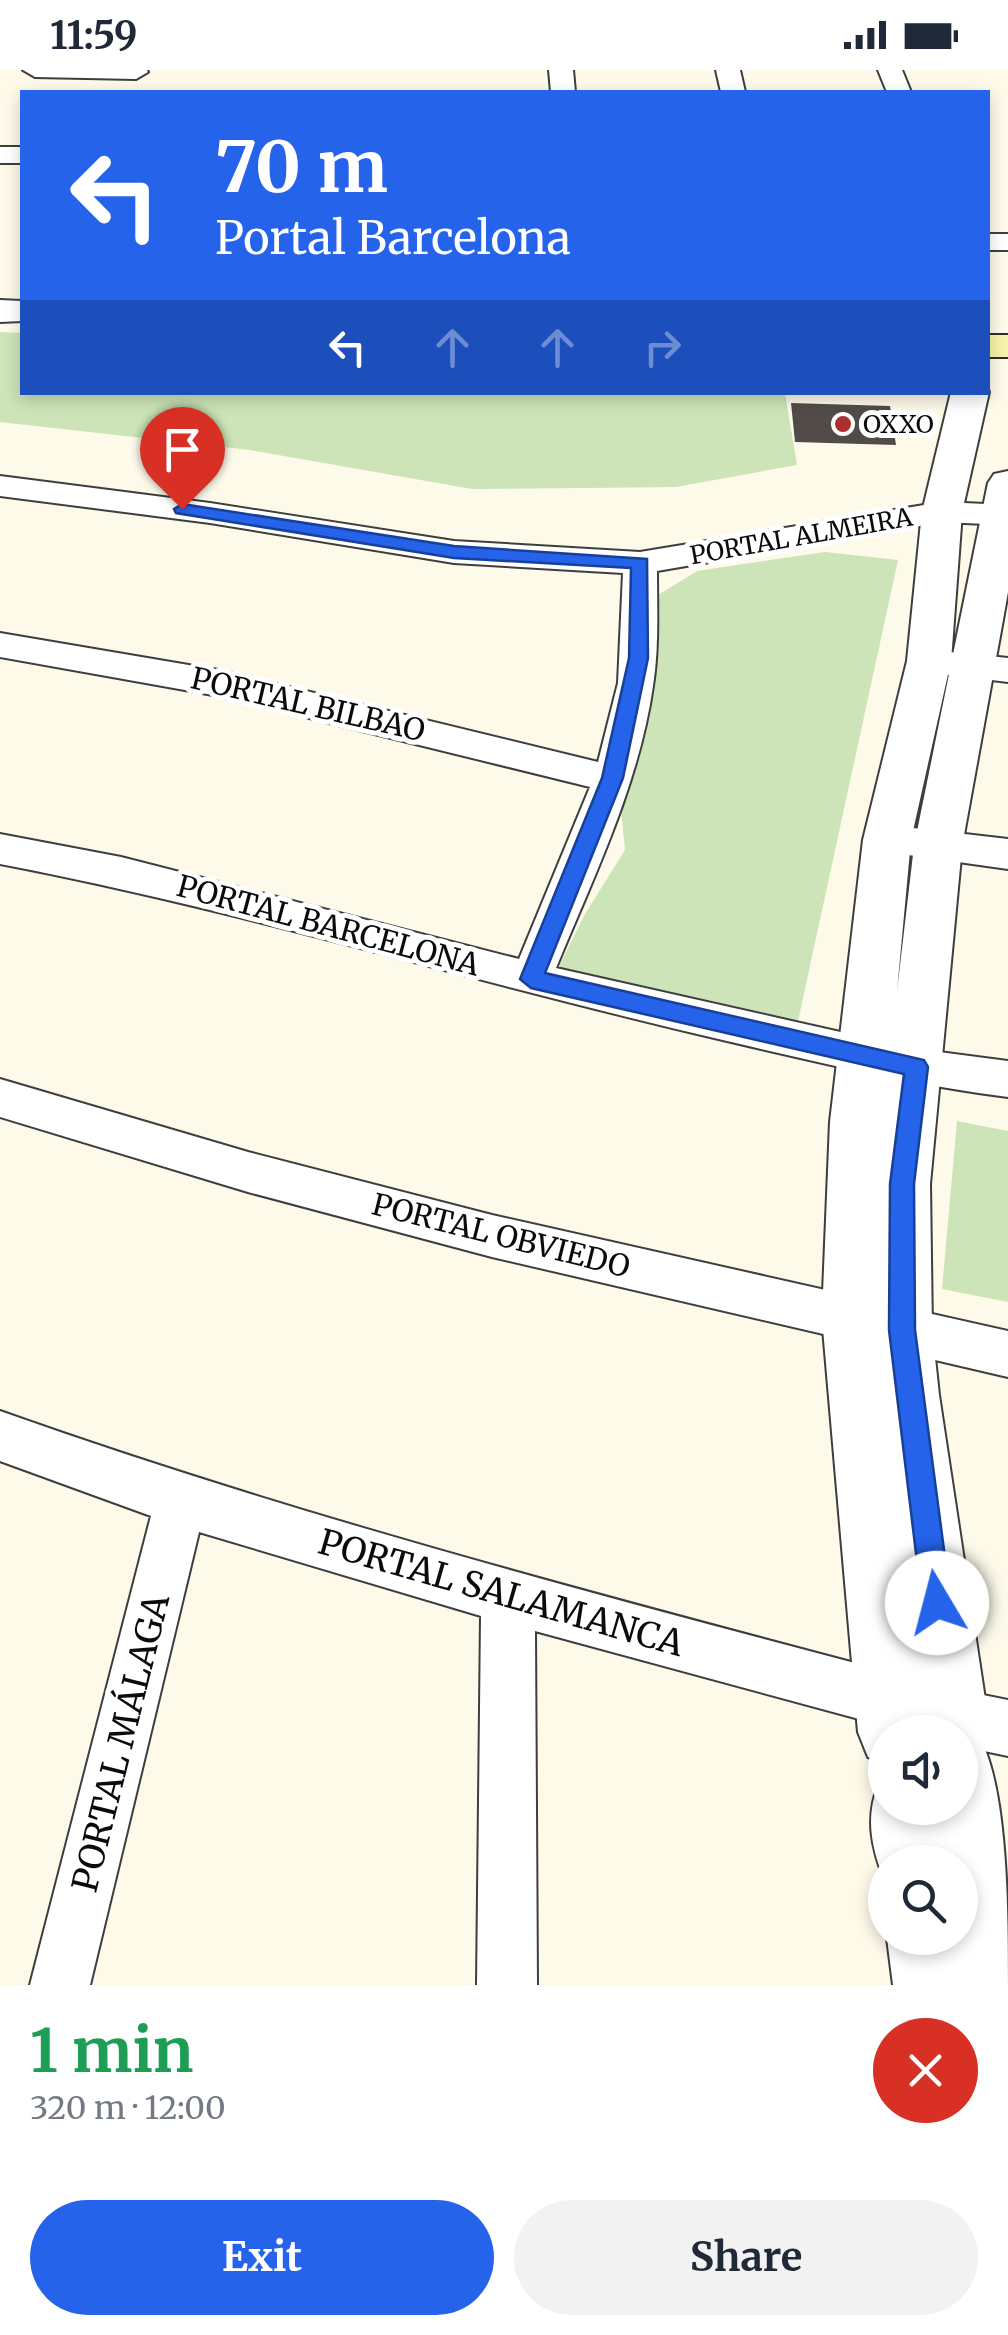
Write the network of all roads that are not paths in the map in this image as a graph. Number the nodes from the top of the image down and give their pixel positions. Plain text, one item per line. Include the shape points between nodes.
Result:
1 (34, 70) edge
2 (135, 78) edge
3 (969, 395) edge
4 (0, 486) edge
5 (1006, 504) edge
6 (942, 512) junction
7 (640, 563) junction
8 (0, 646) edge
9 (970, 666) edge
10 (612, 778) junction
11 (912, 843) junction
12 (0, 849) edge
13 (1008, 854) edge
14 (531, 979) junction
15 (864, 1056) junction
16 (916, 1067) junction
17 (1008, 1079) edge
18 (0, 1098) edge
19 (877, 1324) junction
20 (1008, 1354) edge
21 (0, 1436) edge
22 (181, 1501) junction
23 (508, 1597) junction
24 (887, 1715) edge
25 (890, 1715) edge
26 (951, 1715) edge
27 (1008, 1728) edge
28 (978, 1736) edge
29 (966, 1825) edge
30 (927, 1955) edge
31 (60, 1985) edge
32 (507, 1985) edge
33 (931, 1985) edge
34 (986, 1985) edge

1 - 2 street
3 - 6 street
4 - 7 street, PORTAL ALMEIRA via 454,552
5 - 6 street, PORTAL ALMEIRA
5 - 9 street
6 - 7 street, PORTAL ALMEIRA
6 - 9 street
7 - 10 street via 633,699
8 - 10 street, PORTAL BILBAO via 224,684
9 - 11 street
10 - 14 street
11 - 13 street
11 - 15 street
11 - 16 street
12 - 14 street, PORTAL BARCELONA via 139,876
14 - 15 street, PORTAL BARCELONA
15 - 16 street, PORTAL BARCELONA
15 - 19 street via 857,1122
16 - 17 street, PORTAL BARCELONA
16 - 19 street
18 - 19 street, PORTAL OBVIEDO via 492,1236
19 - 20 street, PORTAL OBVIEDO
19 - 25 street via 867,1442
19 - 26 street
21 - 22 street, PORTAL SALAMANCA
22 - 23 street, PORTAL SALAMANCA
22 - 31 street, PORTAL MÁLAGA
23 - 24 street, PORTAL SALAMANCA
23 - 32 street
27 - 28 street, PORTAL SALAMANCA
29 - 34 street
30 - 33 street

